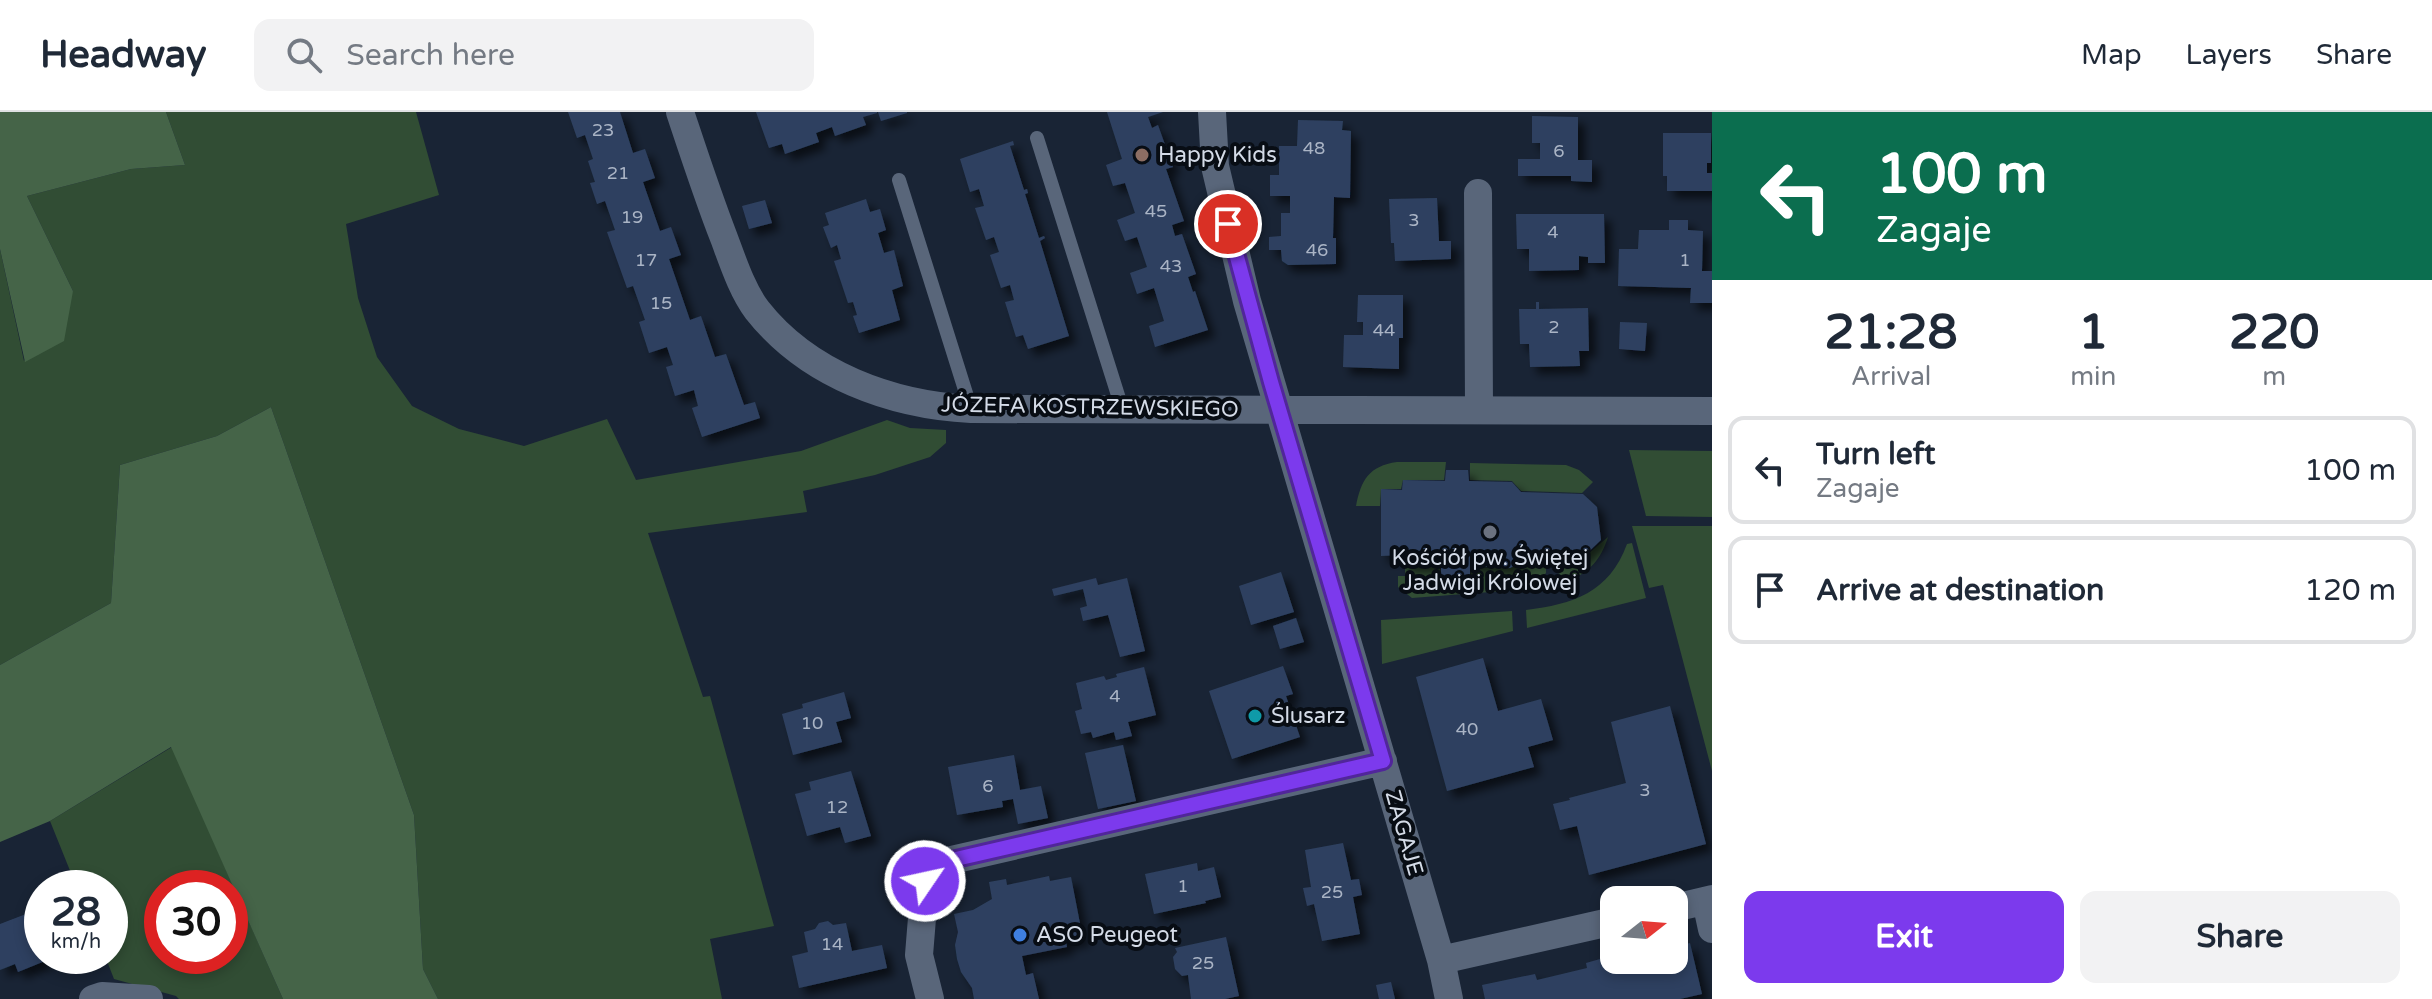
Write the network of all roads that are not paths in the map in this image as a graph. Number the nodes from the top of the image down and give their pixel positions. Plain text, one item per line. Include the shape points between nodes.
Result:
1 (680, 112) edge
2 (1212, 112) edge
3 (1037, 138) dead end
4 (899, 180) dead end
5 (1478, 193) dead end
6 (1122, 408) junction
7 (1279, 408) junction
8 (971, 409) junction
9 (1479, 409) junction
10 (1712, 411) edge
11 (1383, 761) junction
12 (1709, 900) edge
13 (1688, 905) edge
14 (1600, 924) edge
15 (1712, 929) edge
16 (1441, 960) junction
17 (146, 998) edge
18 (93, 999) edge
19 (930, 999) edge
20 (1449, 999) edge

1 - 8 street, JÓZEFA KOSTRZEWSKIEGO via 735,268 756,308 787,342 832,373 894,398
2 - 7 street, ZAGAJE via 1222,198
3 - 6 lane
4 - 8 lane
5 - 9 street
6 - 7 street, JÓZEFA KOSTRZEWSKIEGO
6 - 8 street, JÓZEFA KOSTRZEWSKIEGO
7 - 9 street, JÓZEFA KOSTRZEWSKIEGO
7 - 11 street, ZAGAJE
9 - 10 street, JÓZEFA KOSTRZEWSKIEGO
11 - 16 street, ZAGAJE
11 - 19 street via 943,862 925,881 919,955
12 - 13 street
12 - 15 street
14 - 16 street
16 - 20 street, ZAGAJE
17 - 18 street

